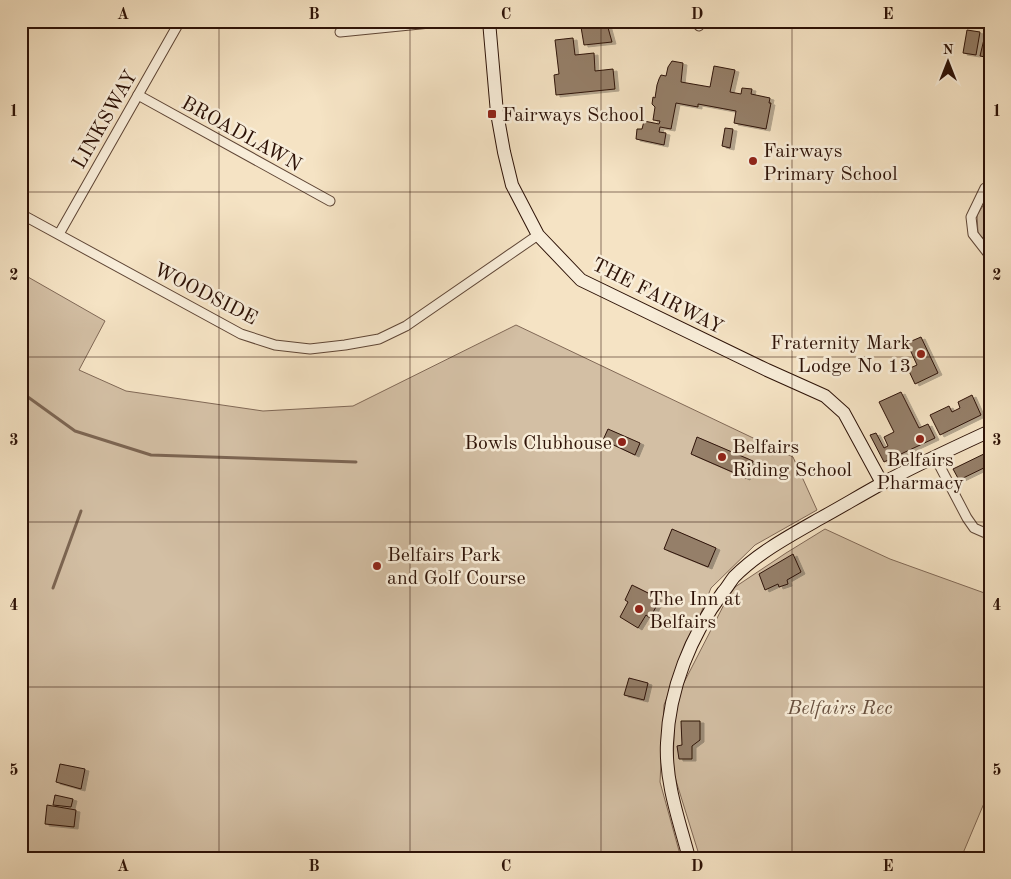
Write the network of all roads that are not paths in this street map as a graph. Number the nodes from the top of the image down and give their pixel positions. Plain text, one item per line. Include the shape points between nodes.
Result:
1 (180, 21) edge
2 (450, 21) edge
3 (489, 21) edge
4 (340, 32) dead end
5 (138, 95) junction
6 (990, 186) edge
7 (330, 202) dead end
8 (21, 214) edge
9 (59, 234) junction
10 (538, 235) junction
11 (990, 252) edge
12 (990, 431) edge
13 (935, 457) junction
14 (882, 483) junction
15 (990, 535) edge
16 (689, 858) edge

1 - 5 street, LINKSWAY
2 - 4 street
3 - 10 street, THE FAIRWAY via 497,113 504,152 512,185
5 - 7 street, BROADLAWN
5 - 9 street, LINKSWAY
6 - 11 street via 985,188 971,217 973,234
8 - 9 street, WOODSIDE
9 - 10 street, WOODSIDE via 241,334 275,345 310,349 379,339 406,326
10 - 14 street, THE FAIRWAY via 581,280 825,396 844,413
12 - 13 street
13 - 14 street
13 - 15 street via 974,528
14 - 16 street via 762,553 734,578 712,607 693,642 675,692 667,744 672,798

